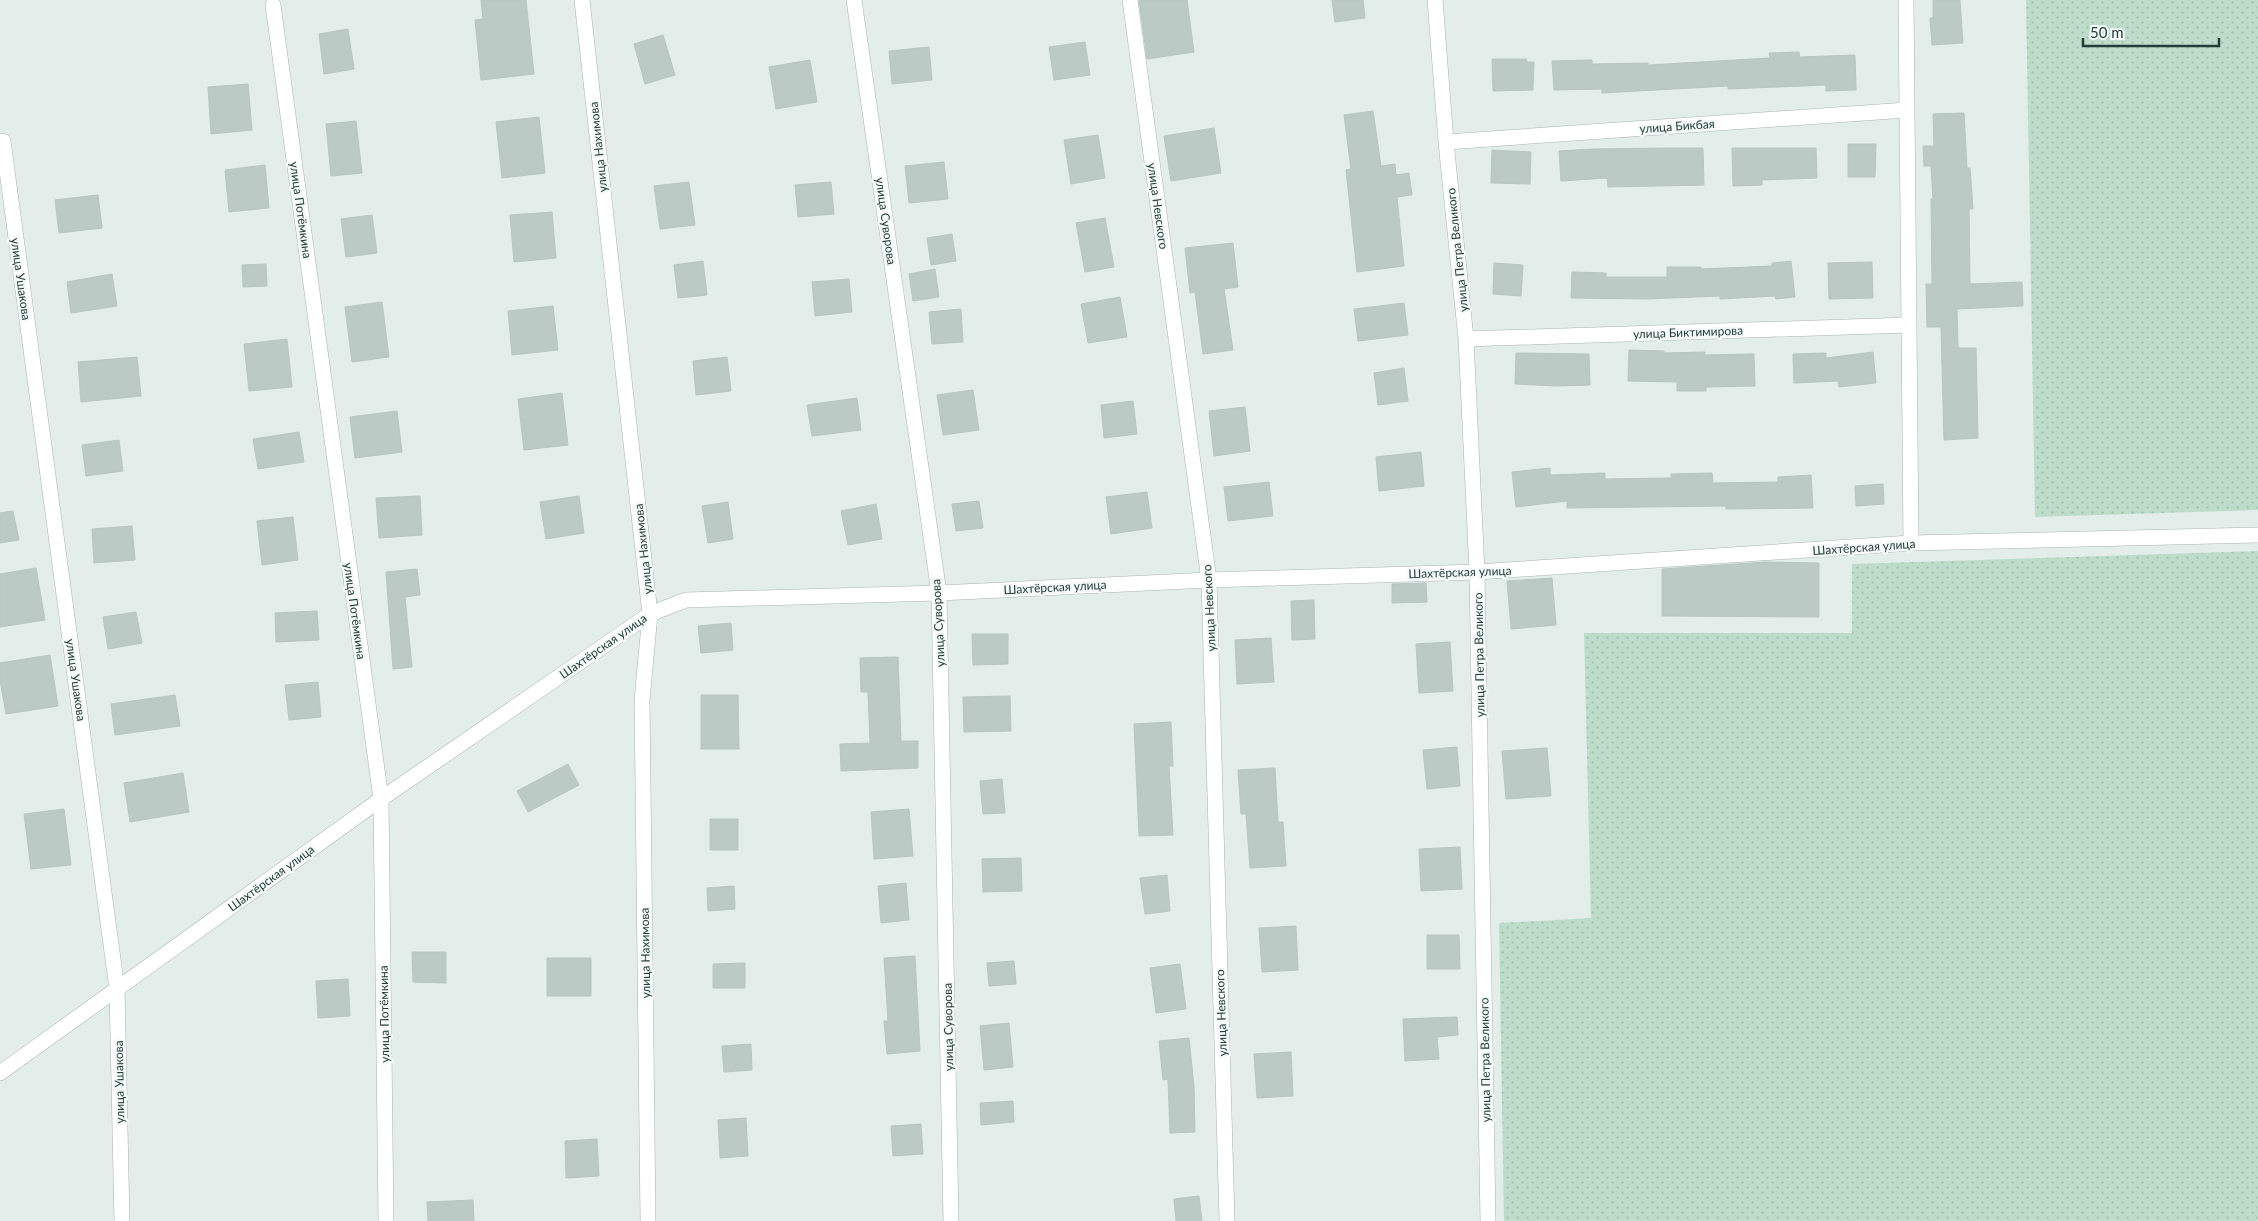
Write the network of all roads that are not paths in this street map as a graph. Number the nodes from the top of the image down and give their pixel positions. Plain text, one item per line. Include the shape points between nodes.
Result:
1 (582, 0) edge
2 (854, 0) edge
3 (1130, 0) edge
4 (1435, 0) edge
5 (1906, 0) edge
6 (273, 5) dead end
7 (1907, 110) junction
8 (3, 141) dead end
9 (1446, 142) junction
10 (1909, 326) junction
11 (1466, 339) junction
12 (2258, 535) edge
13 (1911, 543) junction
14 (1478, 572) junction
15 (1209, 580) junction
16 (939, 592) junction
17 (650, 614) junction
18 (381, 799) junction
19 (117, 989) junction
20 (0, 1073) edge
21 (122, 1221) edge
22 (386, 1221) edge
23 (648, 1221) edge
24 (951, 1221) edge
25 (1227, 1221) edge
26 (1488, 1221) edge

1 - 17 street, улица Нахимова
2 - 16 street, улица Суворова
3 - 15 street, улица Невского
4 - 9 street, улица Петра Великого
5 - 7 street
6 - 18 street, улица Потёмкина
7 - 9 street, улица Бикбая
7 - 10 street
8 - 19 street, улица Ушакова
9 - 11 street, улица Петра Великого
10 - 11 street, улица Биктимирова
10 - 13 street
11 - 14 street, улица Петра Великого
12 - 13 street, Шахтёрская улица
13 - 14 street, Шахтёрская улица
14 - 15 street, Шахтёрская улица
14 - 26 street, улица Петра Великого
15 - 16 street, Шахтёрская улица
15 - 25 street, улица Невского
16 - 17 street, Шахтёрская улица via 686,600
16 - 24 street, улица Суворова
17 - 18 street, Шахтёрская улица
17 - 23 street, улица Нахимова via 642,700
18 - 19 street, Шахтёрская улица
18 - 22 street, улица Потёмкина
19 - 20 street, Шахтёрская улица
19 - 21 street, улица Ушакова

